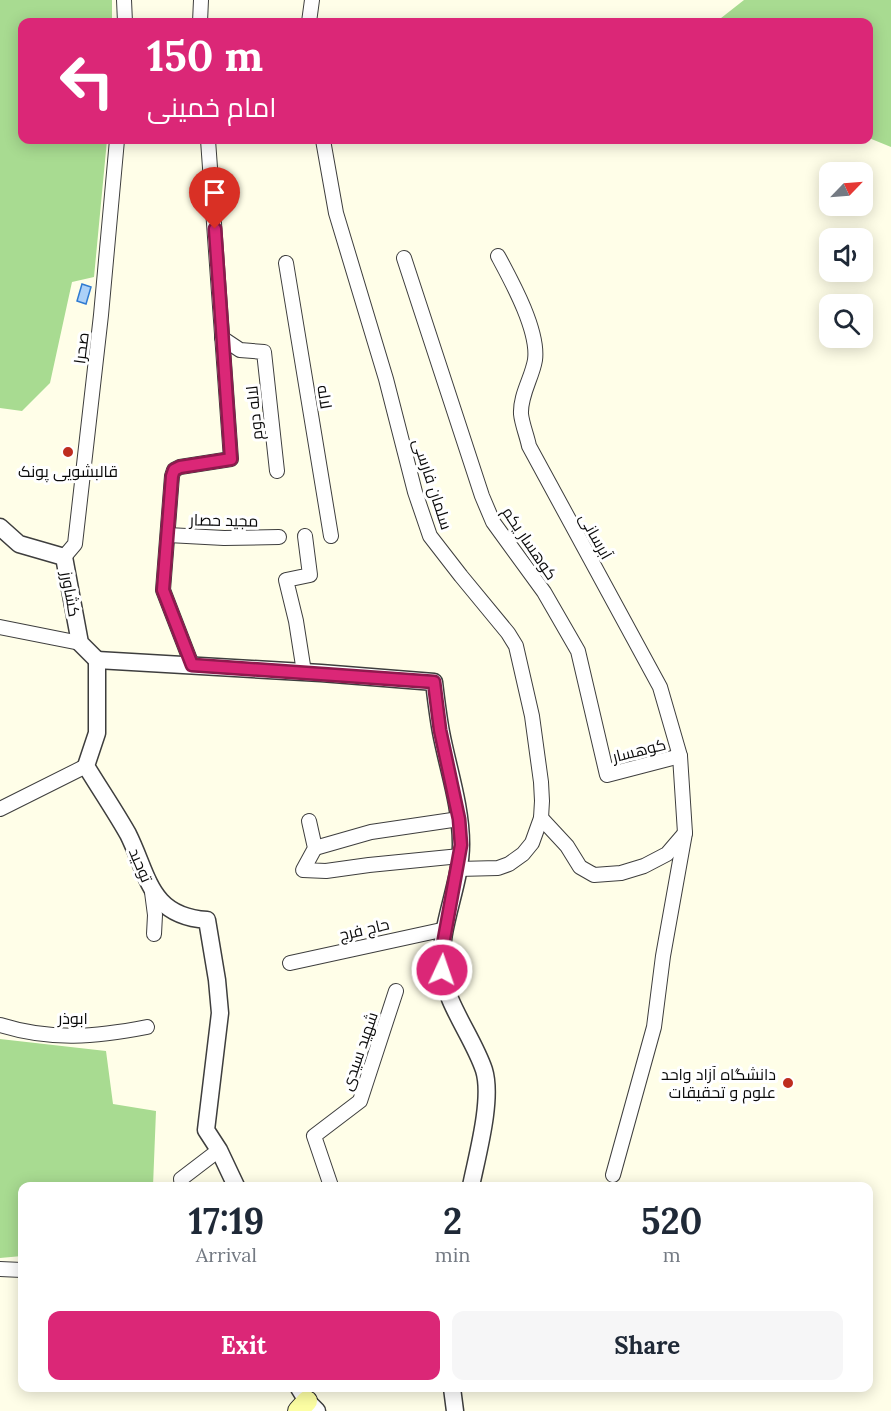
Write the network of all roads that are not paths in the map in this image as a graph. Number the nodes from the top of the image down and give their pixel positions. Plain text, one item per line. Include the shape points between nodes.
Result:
1 (124, 0) edge
2 (201, 0) edge
3 (312, 0) edge
4 (125, 18) edge
5 (200, 18) edge
6 (310, 18) edge
7 (117, 144) edge
8 (208, 144) edge
9 (324, 144) edge
10 (498, 256) dead end
11 (404, 258) dead end
12 (286, 263) dead end
13 (222, 338) junction
14 (277, 471) dead end
15 (0, 527) edge
16 (168, 535) junction
17 (305, 536) dead end
18 (331, 536) dead end
19 (279, 537) dead end
20 (64, 556) junction
21 (0, 627) edge
22 (80, 643) junction
23 (97, 660) junction
24 (192, 665) junction
25 (304, 672) junction
26 (680, 756) junction
27 (86, 766) junction
28 (607, 775) joint
29 (0, 809) edge
30 (541, 818) junction
31 (459, 819) junction
32 (309, 820) dead end
33 (685, 832) junction
34 (315, 848) junction
35 (459, 862) junction
36 (152, 892) junction
37 (446, 929) junction
38 (154, 934) dead end
39 (290, 963) dead end
40 (396, 991) dead end
41 (0, 1025) edge
42 (147, 1027) dead end
43 (219, 1150) junction
44 (613, 1175) dead end
45 (181, 1182) edge
46 (234, 1182) edge
47 (330, 1182) edge
48 (472, 1182) edge
49 (0, 1269) edge
50 (18, 1270) edge
51 (453, 1392) edge
52 (455, 1411) edge

1 - 4 street
2 - 5 street
3 - 6 street
7 - 20 street, صحرا via 75,544
8 - 13 street
9 - 30 street, سلمان فارسی via 336,213 430,536 516,646 541,782
10 - 26 street, آبرسانی via 535,338 535,360 521,413 529,446 660,687
11 - 28 street, کوهسار یکم via 493,522 544,592 578,651
12 - 18 street, لاله
13 - 14 street, لاله دوم via 240,350 264,352
13 - 16 street via 231,459 174,470
15 - 20 street, کشاورز via 19,544
16 - 19 street, مجید حصار
16 - 24 street via 163,590
17 - 25 street via 310,575 286,580
20 - 22 street, کشاورز
21 - 22 street
22 - 23 street
23 - 24 street
23 - 27 street via 97,733
24 - 25 street
25 - 31 street via 434,682
26 - 28 street, کوهسار
26 - 33 street, آبرسانی
27 - 29 street
27 - 36 street, توحید via 128,835
30 - 33 street via 580,867 594,875 644,866 667,854
30 - 35 street via 532,843 509,864 498,868
31 - 34 street via 352,836
31 - 35 street
32 - 34 street
33 - 44 street, آبرسانی via 654,1027
34 - 35 street via 303,870
35 - 37 street
36 - 38 street
36 - 43 street, توحید via 177,914 207,920 220,1013 206,1130
37 - 39 street, حاج فرج
37 - 48 street via 442,950 446,987 485,1072 485,1109
40 - 47 street, شهید سیدی via 360,1101 314,1136
41 - 42 street, ابوذر via 21,1032 71,1037
43 - 45 street
43 - 46 street, توحید
49 - 50 street
51 - 52 street

